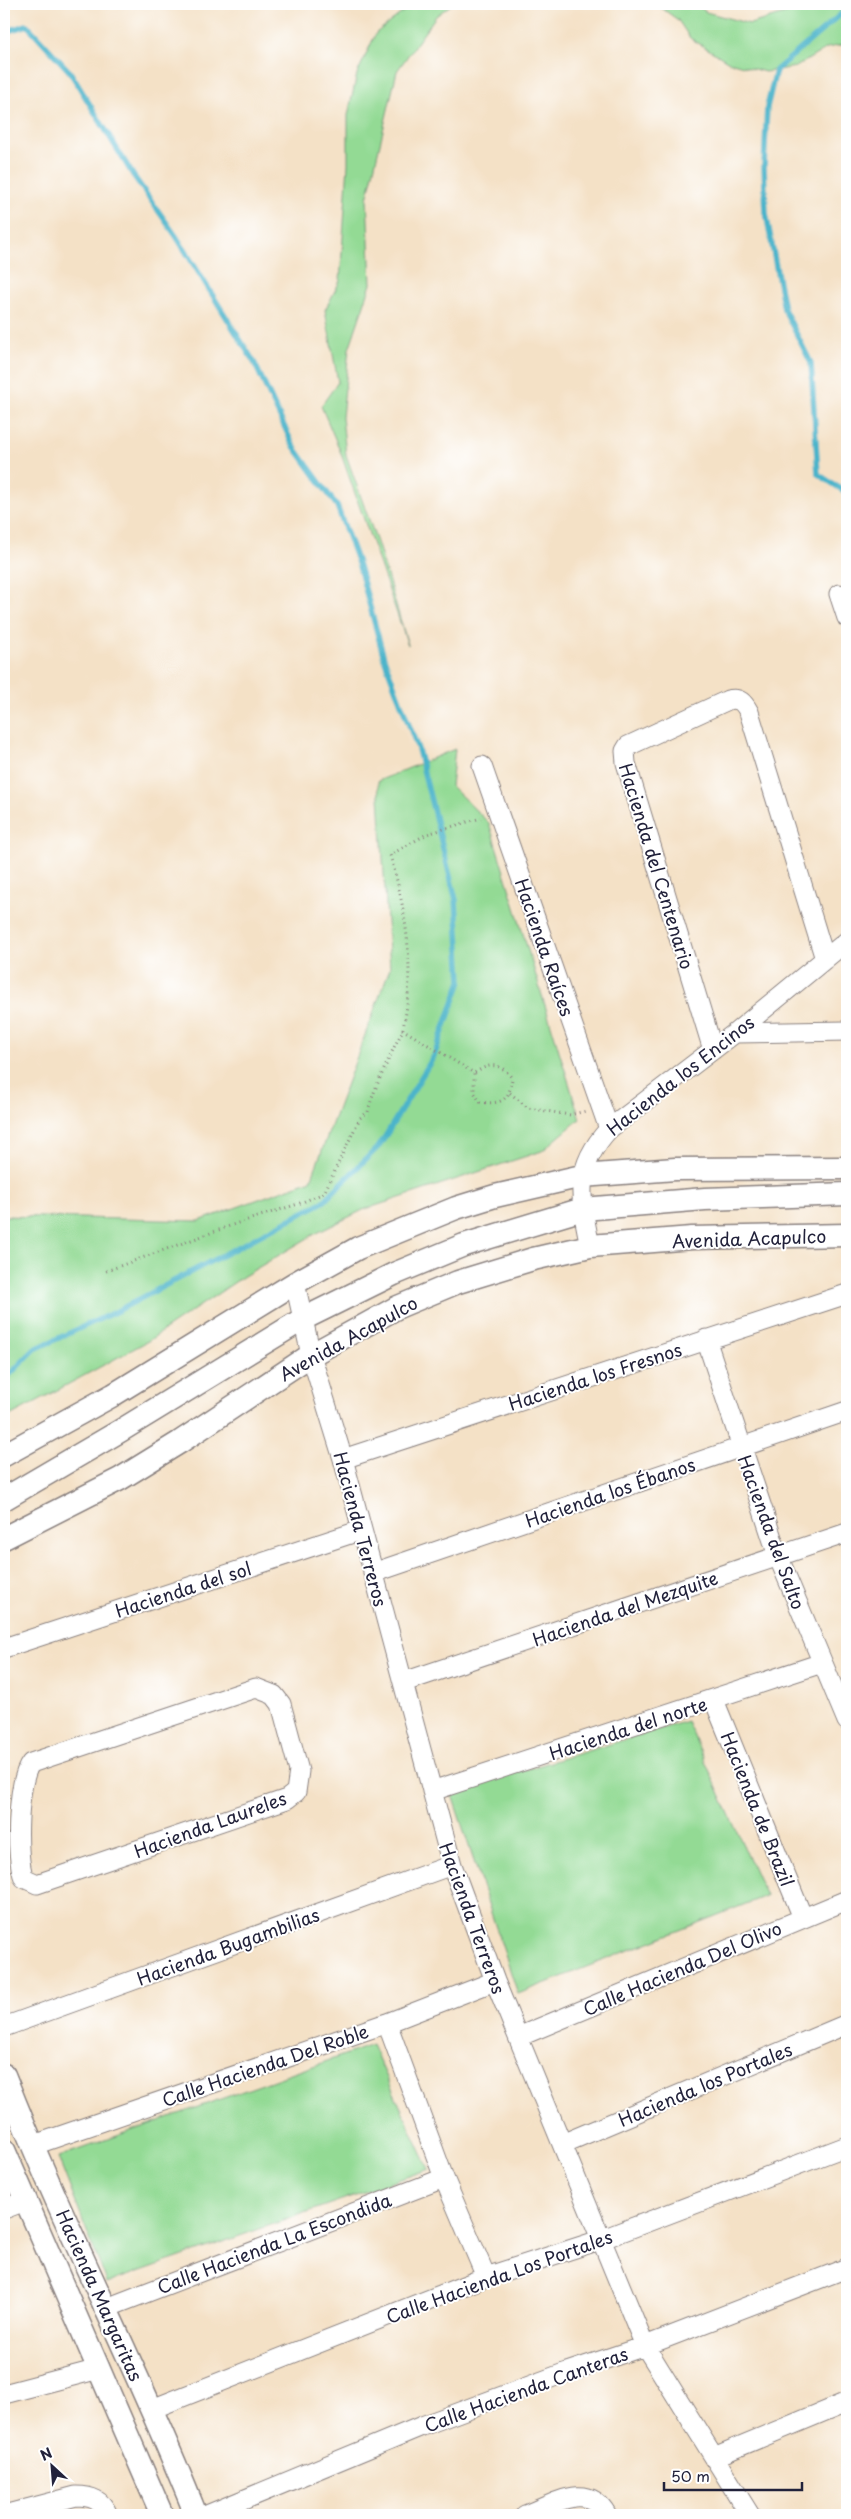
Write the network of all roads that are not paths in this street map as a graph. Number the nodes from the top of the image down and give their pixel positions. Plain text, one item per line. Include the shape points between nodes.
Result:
1 (839, 594) dead end
2 (847, 618) edge
3 (482, 766) dead end
4 (847, 941) edge
5 (826, 959) junction
6 (847, 1030) edge
7 (735, 1033) junction
8 (713, 1050) junction
9 (609, 1129) junction
10 (847, 1168) edge
11 (582, 1176) junction
12 (847, 1194) edge
13 (583, 1209) junction
14 (847, 1235) edge
15 (590, 1246) junction
16 (295, 1282) junction
17 (847, 1294) edge
18 (303, 1319) junction
19 (706, 1339) junction
20 (311, 1355) junction
21 (847, 1412) edge
22 (742, 1447) junction
23 (4, 1455) edge
24 (342, 1459) junction
25 (4, 1499) edge
26 (362, 1530) junction
27 (847, 1534) edge
28 (4, 1538) edge
29 (778, 1556) junction
30 (373, 1573) junction
31 (4, 1648) edge
32 (822, 1663) junction
33 (404, 1682) junction
34 (714, 1700) junction
35 (847, 1721) edge
36 (432, 1791) junction
37 (11, 1830) edge
38 (452, 1865) junction
39 (847, 1900) edge
40 (803, 1918) junction
41 (495, 1981) junction
42 (386, 2024) junction
43 (847, 2024) edge
44 (4, 2027) edge
45 (518, 2037) junction
46 (4, 2075) edge
47 (562, 2144) junction
48 (34, 2145) junction
49 (847, 2146) edge
50 (4, 2150) edge
51 (444, 2178) junction
52 (25, 2201) junction
53 (4, 2209) edge
54 (600, 2240) junction
55 (847, 2268) edge
56 (486, 2276) junction
57 (104, 2309) junction
58 (645, 2346) junction
59 (99, 2369) junction
60 (4, 2394) edge
61 (847, 2402) edge
62 (152, 2408) junction
63 (714, 2457) junction
64 (4, 2515) edge
65 (108, 2515) edge
66 (162, 2515) edge
67 (196, 2515) edge
68 (207, 2515) edge
69 (525, 2515) edge
70 (607, 2515) edge
71 (750, 2515) edge

1 - 2 street
3 - 9 street, Hacienda Raíces
4 - 5 street, Hacienda los Encinos
5 - 7 street, Hacienda los Encinos
5 - 8 street, Hacienda del Centenario via 745,704 739,700 728,700 628,746 626,763
6 - 7 street
7 - 8 street, Hacienda los Encinos
8 - 9 street, Hacienda los Encinos
9 - 11 street, Hacienda los Encinos via 589,1156
10 - 11 street via 675,1169
11 - 13 street, Hacienda los Encinos
11 - 16 street via 495,1196 417,1223 358,1248
12 - 13 street, Avenida Acapulco via 705,1199
13 - 15 street, Hacienda los Encinos
13 - 18 street, Avenida Acapulco via 464,1245 394,1274
14 - 15 street, Avenida Acapulco via 692,1238
15 - 20 street, Avenida Acapulco via 458,1282 398,1307
16 - 18 street, Hacienda Terreros
16 - 23 street via 113,1395
17 - 19 street, Hacienda los Fresnos
18 - 20 street, Hacienda Terreros
18 - 25 street, Avenida Acapulco
19 - 22 street, Hacienda del Salto
19 - 24 street, Hacienda los Fresnos
20 - 24 street, Hacienda Terreros
20 - 28 street, Avenida Acapulco via 120,1479
21 - 22 street, Hacienda los Ébanos
22 - 29 street, Hacienda del Salto
22 - 30 street, Hacienda los Ébanos
24 - 26 street, Hacienda Terreros
26 - 30 street, Hacienda Terreros
26 - 31 street, Hacienda del sol
27 - 29 street, Hacienda del Mezquite
29 - 32 street, Hacienda del Salto
29 - 33 street, Hacienda del Mezquite
30 - 33 street, Hacienda Terreros
32 - 34 street, Hacienda del norte
32 - 35 street, Hacienda del Salto
33 - 36 street, Hacienda Terreros
34 - 36 street, Hacienda del norte
34 - 40 street, Hacienda de Brazil
36 - 38 street, Hacienda Terreros
37 - 37 street, Hacienda Laureles via 28,1768 36,1761 256,1688 274,1695 281,1704 299,1771 296,1792 287,1799 37,1884 30,1883 21,1871
38 - 41 street, Hacienda Terreros
38 - 44 street, Hacienda Bugambilias
39 - 40 street, Calle Hacienda Del Olivo
40 - 45 street, Calle Hacienda Del Olivo
41 - 42 street, Calle Hacienda Del Roble
41 - 45 street, Hacienda Terreros
42 - 48 street, Calle Hacienda Del Roble
42 - 51 street
43 - 47 street, Hacienda los Portales
45 - 47 street, Hacienda Terreros
46 - 48 street, Hacienda Margaritas
47 - 54 street, Hacienda Terreros
48 - 57 street, Hacienda Margaritas
49 - 54 street, Calle Hacienda Los Portales
50 - 52 street, Hacienda Margaritas
51 - 56 street
51 - 57 street, Calle Hacienda La Escondida
52 - 53 street
52 - 59 street, Hacienda Margaritas
54 - 56 street, Calle Hacienda Los Portales
54 - 58 street, Hacienda Terreros
55 - 58 street, Calle Hacienda Canteras
56 - 62 street, Calle Hacienda Los Portales
57 - 62 street, Hacienda Margaritas
58 - 63 street, Hacienda Terreros
58 - 68 street, Calle Hacienda Canteras via 422,2426
59 - 60 street
59 - 66 street, Hacienda Margaritas
61 - 63 street
62 - 67 street, Hacienda Margaritas
63 - 71 street, Hacienda Terreros
64 - 65 street via 76,2496 94,2498
69 - 70 street via 581,2496 594,2498

